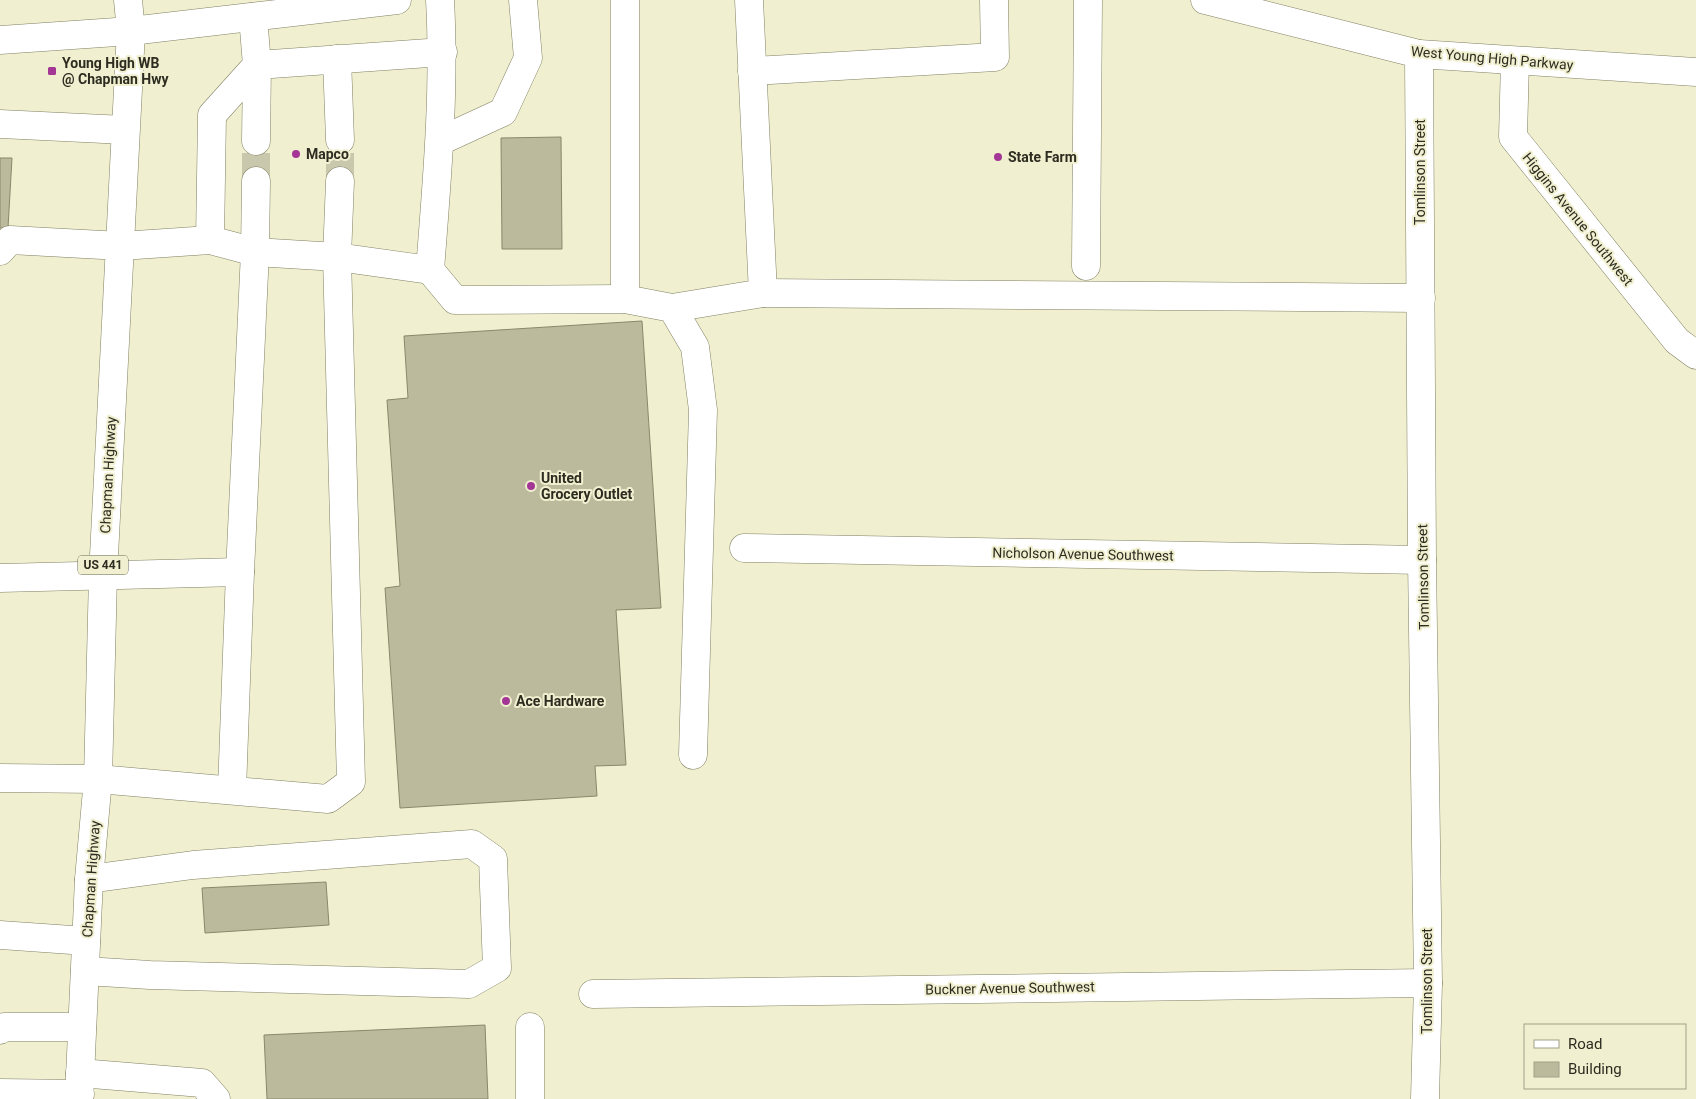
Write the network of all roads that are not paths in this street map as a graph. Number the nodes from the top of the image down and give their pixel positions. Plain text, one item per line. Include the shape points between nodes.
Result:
1 (128, 0) edge
2 (398, 0) edge
3 (440, 0) edge
4 (523, 0) edge
5 (625, 0) edge
6 (749, 0) edge
7 (994, 0) edge
8 (1088, 0) edge
9 (1205, 0) edge
10 (253, 17) junction
11 (130, 31) junction
12 (0, 40) edge
13 (443, 52) junction
14 (1419, 54) junction
15 (337, 59) junction
16 (1515, 61) junction
17 (258, 65) junction
18 (752, 71) junction
19 (1696, 72) edge
20 (12, 125) edge
21 (126, 130) junction
22 (0, 139) edge
23 (256, 140) tunnel mouth
24 (340, 140) tunnel mouth
25 (440, 140) junction
26 (256, 181) tunnel mouth
27 (340, 181) tunnel mouth
28 (210, 240) junction
29 (3, 244) edge
30 (120, 246) junction
31 (255, 252) junction
32 (337, 257) junction
33 (1086, 266) dead end
34 (430, 270) junction
35 (763, 293) junction
36 (1421, 298) junction
37 (624, 299) junction
38 (672, 308) junction
39 (1696, 355) edge
40 (744, 548) dead end
41 (1422, 560) junction
42 (240, 572) junction
43 (103, 575) junction
44 (0, 578) edge
45 (693, 755) dead end
46 (0, 778) edge
47 (98, 779) junction
48 (232, 790) junction
49 (90, 879) junction
50 (0, 935) edge
51 (86, 941) junction
52 (85, 971) junction
53 (1428, 983) junction
54 (593, 994) dead end
55 (82, 1027) junction
56 (530, 1027) dead end
57 (0, 1030) edge
58 (80, 1089) edge
59 (0, 1092) edge
60 (216, 1099) edge
61 (530, 1099) edge
62 (1426, 1099) edge

1 - 11 main road, Chapman Highway / US 441
2 - 10 main road
3 - 13 main road
4 - 25 main road via 528,58 503,112
5 - 37 main road
6 - 18 main road
7 - 18 main road via 995,57
8 - 33 main road
9 - 14 main road, West Young High Parkway
10 - 11 main road
10 - 17 main road
11 - 12 main road
11 - 21 main road, Chapman Highway / US 441
13 - 15 main road
13 - 25 main road
14 - 16 main road, West Young High Parkway
14 - 36 main road, Tomlinson Street
15 - 17 main road
15 - 24 main road
16 - 19 main road, West Young High Parkway
16 - 39 main road, Higgins Avenue Southwest via 1513,137 1677,341
17 - 23 main road
17 - 28 main road via 212,115
18 - 35 main road
20 - 21 main road
20 - 22 main road
21 - 30 main road, Chapman Highway / US 441
25 - 34 main road
26 - 31 main road
27 - 32 main road
28 - 30 main road
28 - 31 main road
29 - 30 main road
30 - 43 main road, Chapman Highway / US 441
31 - 32 main road
31 - 42 main road
32 - 34 main road
32 - 48 main road via 351,782 328,799
34 - 37 main road via 455,300
35 - 36 main road
35 - 38 main road
36 - 41 main road, Tomlinson Street
37 - 38 main road
38 - 45 main road via 695,347 703,410
40 - 41 main road, Nicholson Avenue Southwest
41 - 53 main road, Tomlinson Street
42 - 43 main road
42 - 48 main road
43 - 44 main road
43 - 47 main road, Chapman Highway / US 441
46 - 47 main road
47 - 48 main road
47 - 49 main road, Chapman Highway / US 441
49 - 51 main road, Chapman Highway / US 441
49 - 52 main road via 193,865 472,844 493,859 497,968 469,984
50 - 51 main road
51 - 52 main road, Chapman Highway / US 441
52 - 55 main road, Chapman Highway / US 441
53 - 54 main road, Buckner Avenue Southwest
53 - 62 main road, Tomlinson Street
55 - 57 main road
55 - 58 main road, Chapman Highway / US 441
56 - 61 main road
58 - 59 main road
58 - 60 main road via 202,1083

